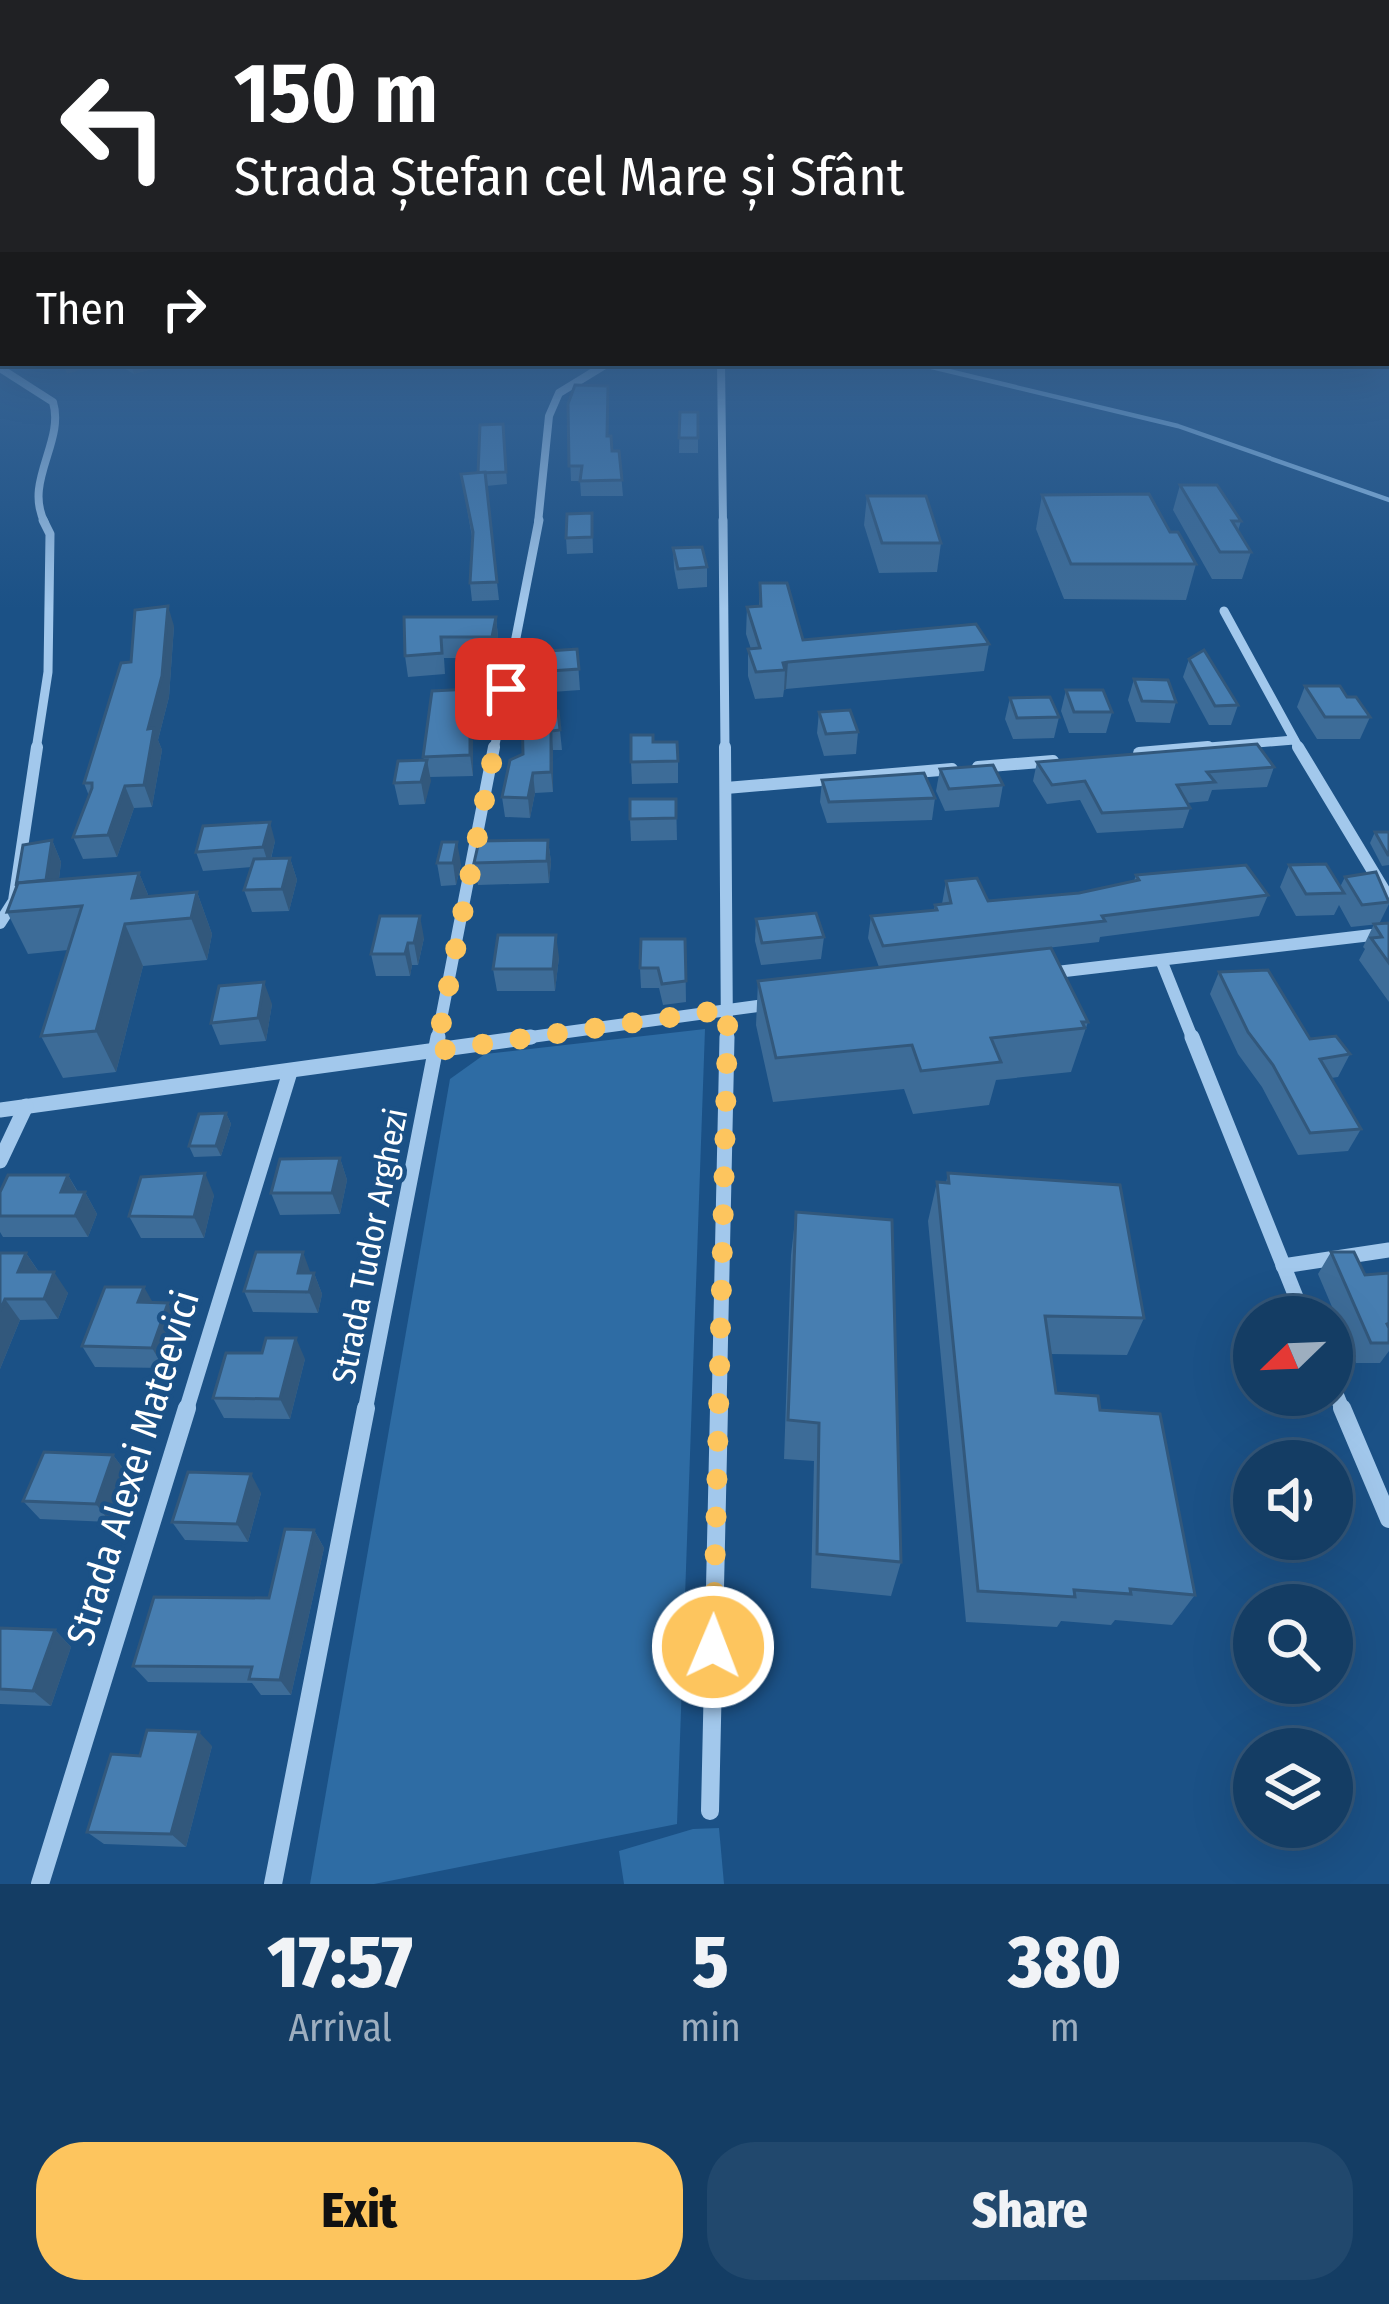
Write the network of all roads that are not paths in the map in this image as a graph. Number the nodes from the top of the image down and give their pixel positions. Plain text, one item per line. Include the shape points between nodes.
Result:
1 (55, 433) edge
2 (547, 433) edge
3 (722, 433) edge
4 (1224, 611) dead end
5 (1294, 740) junction
6 (1128, 754) edge
7 (1057, 760) edge
8 (726, 788) junction
9 (1389, 898) edge
10 (0, 923) edge
11 (1389, 933) edge
12 (1161, 960) junction
13 (1024, 976) edge
14 (796, 1001) edge
15 (728, 1009) junction
16 (436, 1051) junction
17 (290, 1072) junction
18 (26, 1106) junction
19 (0, 1110) edge
20 (0, 1161) edge
21 (1389, 1250) edge
22 (1283, 1266) junction
23 (1295, 1296) edge
24 (1345, 1416) edge
25 (1389, 1520) edge
26 (710, 1811) dead end
27 (40, 1884) edge
28 (273, 1884) edge

1 - 10 street via 41,466 38,511 50,534 48,672 14,901
2 - 16 street, Strada Tudor Arghezi via 541,508
3 - 8 street
4 - 5 street
5 - 6 street
5 - 9 street
7 - 8 street
8 - 15 street
11 - 12 street
12 - 13 street
12 - 22 street
14 - 15 street
15 - 16 street
15 - 26 street
16 - 17 street
16 - 28 street, Strada Tudor Arghezi
17 - 18 street
17 - 27 street, Strada Alexei Mateevici
18 - 19 street
18 - 20 street
21 - 22 street
22 - 23 street
24 - 25 street

